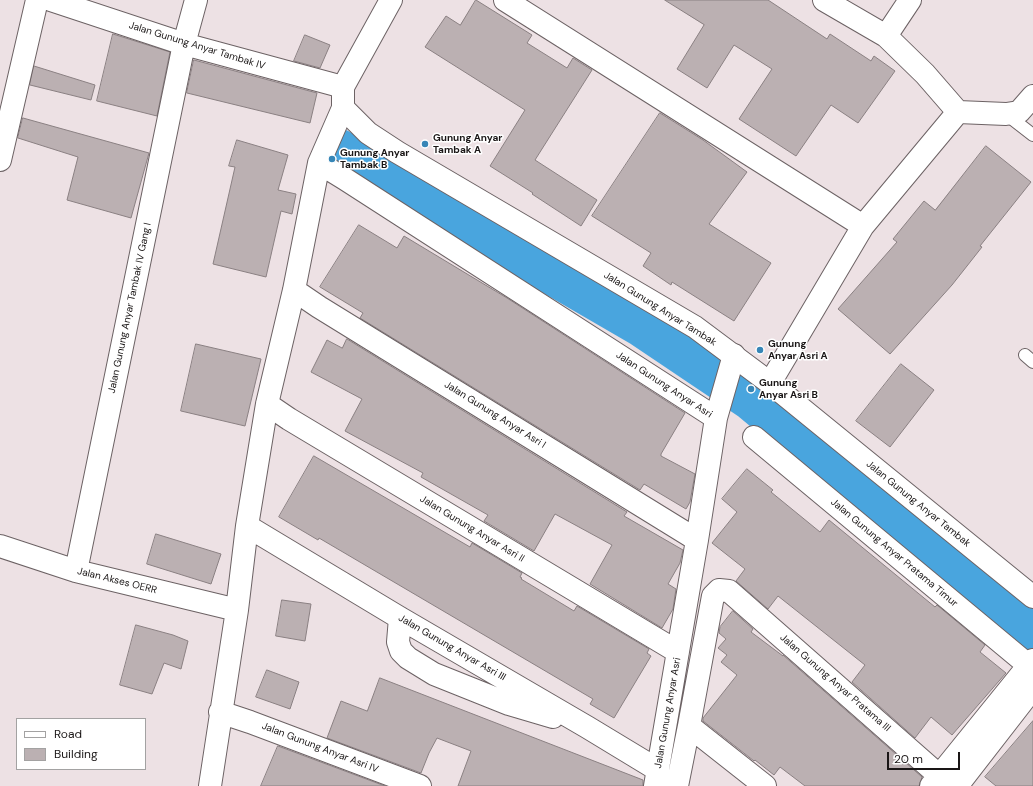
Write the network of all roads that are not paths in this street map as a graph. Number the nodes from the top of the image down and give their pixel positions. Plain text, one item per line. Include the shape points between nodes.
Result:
1 (37, 0) edge
2 (51, 0) edge
3 (196, 0) edge
4 (391, 0) edge
5 (505, 0) edge
6 (824, 0) edge
7 (910, 0) edge
8 (886, 36) junction
9 (184, 44) junction
10 (1033, 96) edge
11 (343, 98) junction
12 (958, 112) junction
13 (1006, 114) junction
14 (1033, 135) edge
15 (0, 160) edge
16 (319, 163) junction
17 (863, 226) junction
18 (294, 290) junction
19 (734, 356) junction
20 (770, 383) junction
21 (267, 404) junction
22 (717, 413) junction
23 (754, 437) dead end
24 (247, 526) junction
25 (697, 540) junction
26 (0, 546) edge
27 (76, 571) junction
28 (1033, 597) edge
29 (236, 610) junction
30 (400, 618) junction
31 (678, 652) junction
32 (1031, 665) edge
33 (1033, 688) edge
34 (220, 712) junction
35 (690, 726) junction
36 (587, 727) junction
37 (657, 778) edge
38 (945, 783) edge
39 (210, 786) edge
40 (420, 786) edge
41 (677, 786) edge
42 (765, 786) edge

1 - 15 street
2 - 9 street, Jalan Gunung Anyar Tambak IV
3 - 9 street, Jalan Gunung Anyar Tambak IV Gang I
4 - 11 street
5 - 17 street
6 - 8 street
7 - 8 street
8 - 12 street via 925,74
9 - 11 street, Jalan Gunung Anyar Tambak IV
9 - 27 street, Jalan Gunung Anyar Tambak IV Gang I
10 - 13 street via 1019,112
11 - 16 street
11 - 19 street, Jalan Gunung Anyar Tambak via 368,133 694,327
12 - 13 street
12 - 17 street
13 - 14 lane
16 - 18 street
16 - 22 street, Jalan Gunung Anyar Asri
17 - 20 street
18 - 21 street
18 - 25 street, Jalan Gunung Anyar Asri I
19 - 20 street, Jalan Gunung Anyar Tambak
19 - 22 street, Jalan Gunung Anyar Asri
20 - 28 street, Jalan Gunung Anyar Tambak
21 - 24 street
21 - 31 street, Jalan Gunung Anyar Asri II
22 - 25 street, Jalan Gunung Anyar Asri
23 - 32 street, Jalan Gunung Anyar Pratama Timur
24 - 29 street
24 - 30 street, Jalan Gunung Anyar Asri III
25 - 31 street, Jalan Gunung Anyar Asri
26 - 27 street, Jalan Akses OERR
27 - 29 street, Jalan Akses OERR
29 - 34 street
30 - 36 street, Jalan Gunung Anyar Asri III
30 - 36 street via 398,642 401,651 434,674 509,704
31 - 37 street, Jalan Gunung Anyar Asri
32 - 38 street
33 - 38 street
34 - 39 street
34 - 40 street, Jalan Gunung Anyar Asri IV
35 - 38 street, Jalan Gunung Anyar Pratama III via 713,596 719,590 729,591
35 - 41 street
35 - 42 street
36 - 37 street, Jalan Gunung Anyar Asri III

